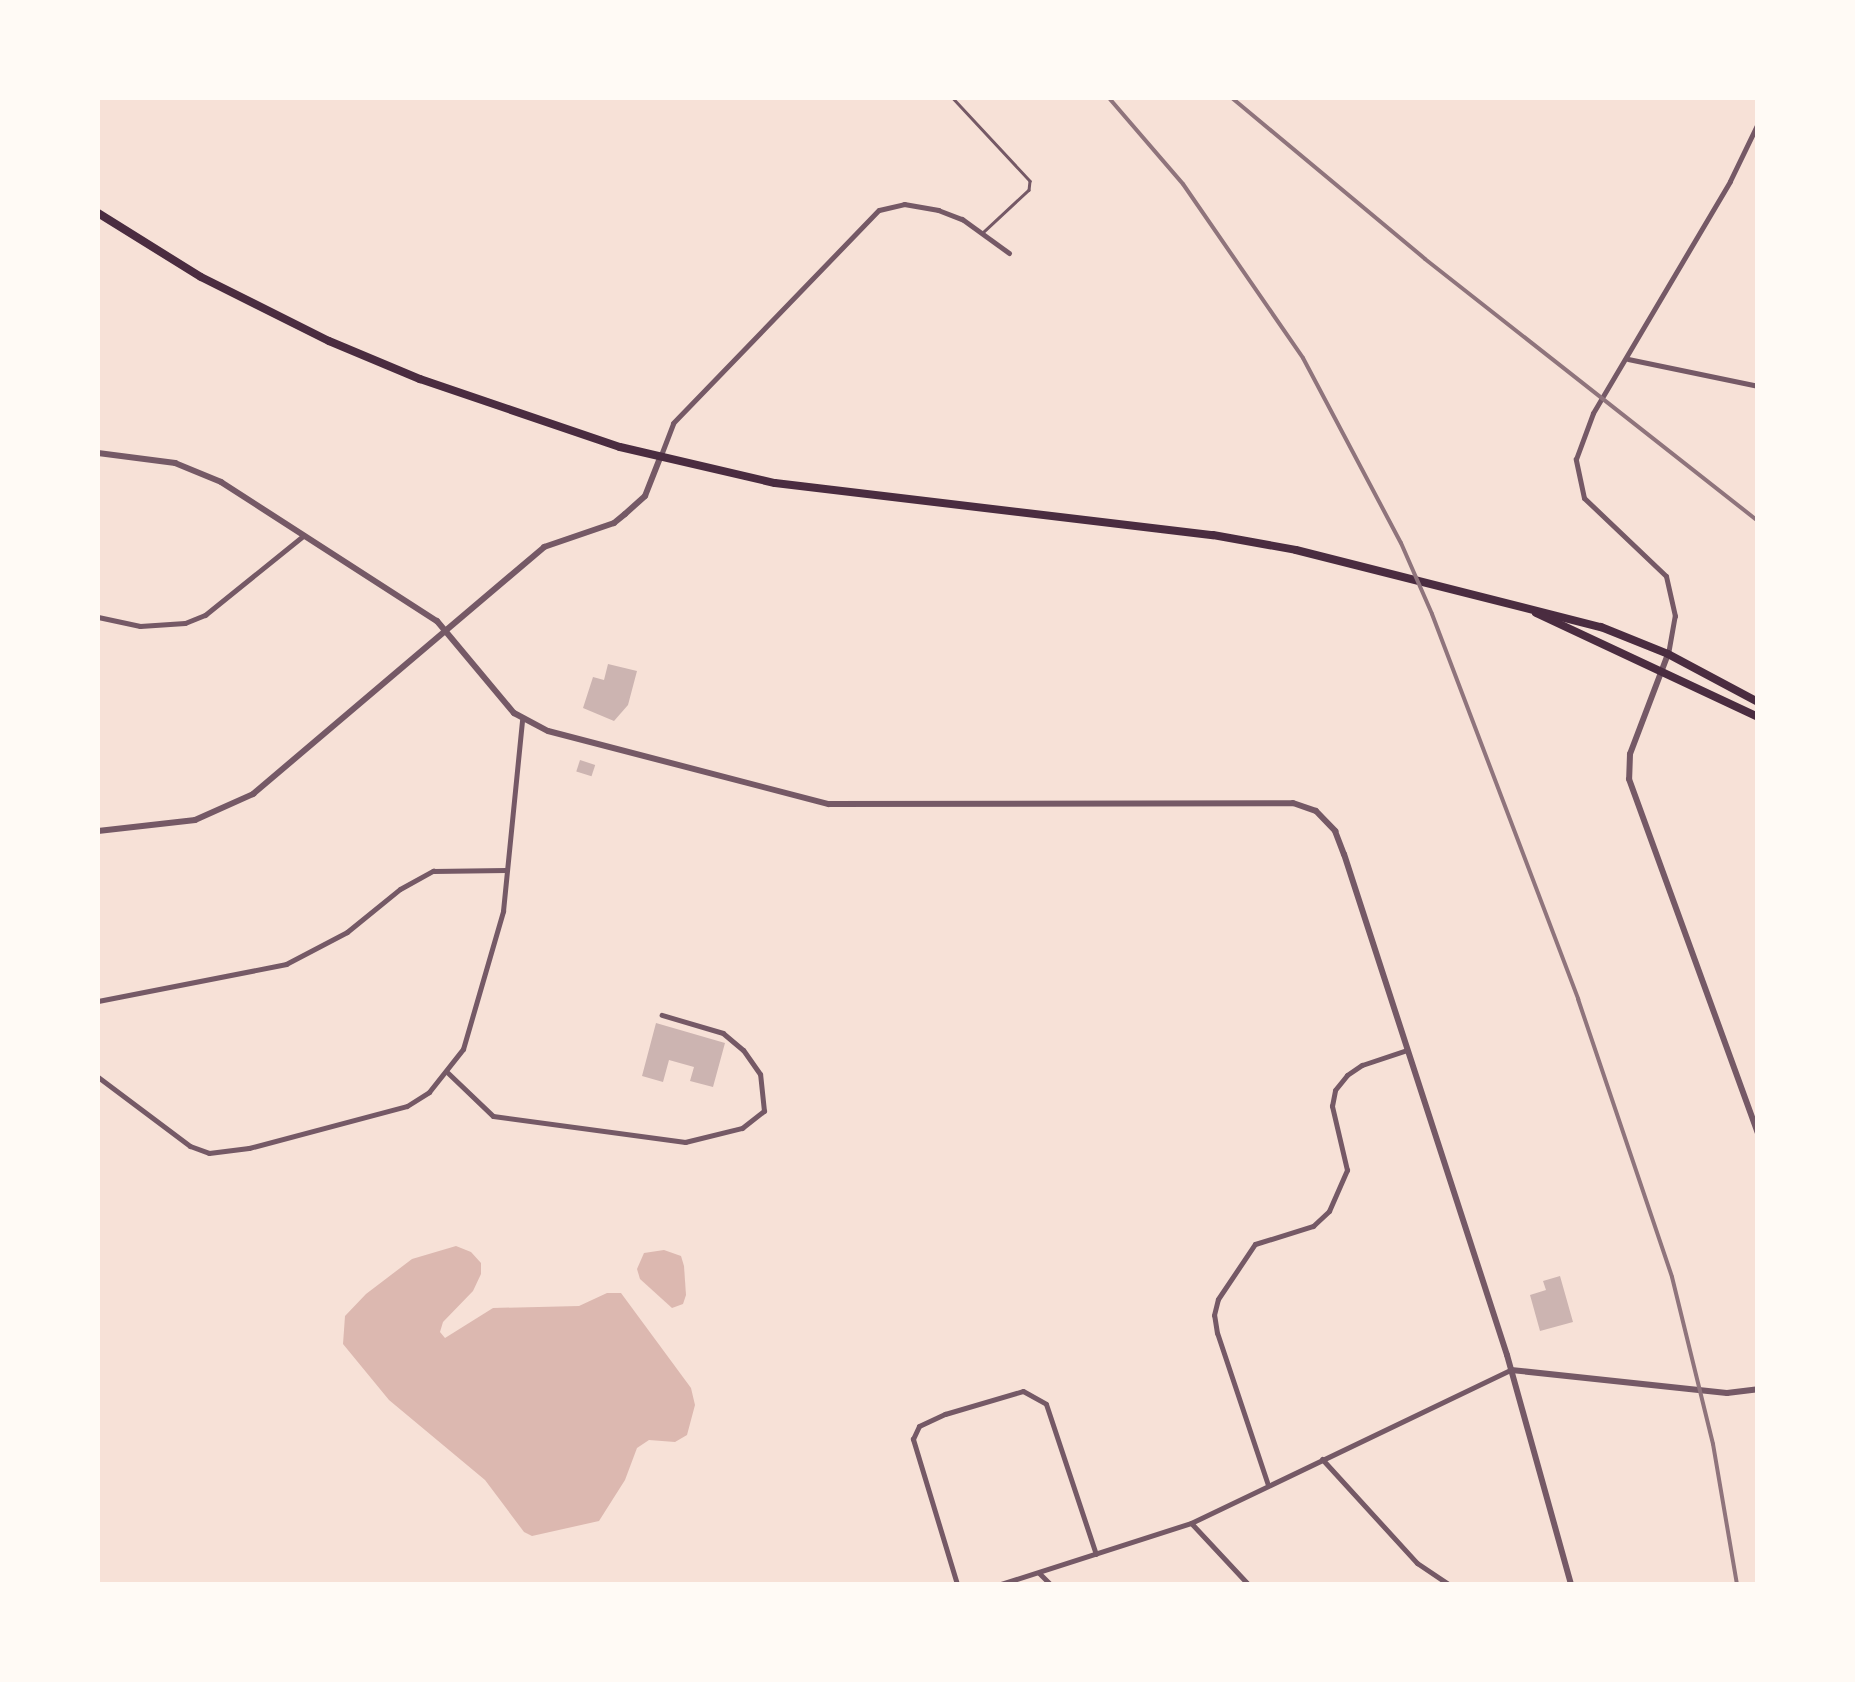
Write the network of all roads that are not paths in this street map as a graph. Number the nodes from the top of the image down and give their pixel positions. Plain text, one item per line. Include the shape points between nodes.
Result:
1 (953, 98) edge
2 (1758, 123) edge
3 (98, 213) edge
4 (983, 233) junction
5 (1009, 253) dead end
6 (1628, 360) junction
7 (1758, 386) edge
8 (98, 454) edge
9 (660, 458) junction
10 (304, 536) junction
11 (1513, 602) junction
12 (98, 617) edge
13 (448, 630) junction
14 (1668, 654) junction
15 (1663, 671) junction
16 (1758, 702) edge
17 (1758, 718) edge
18 (522, 720) junction
19 (98, 831) edge
20 (506, 870) junction
21 (98, 1001) edge
22 (662, 1015) dead end
23 (1408, 1049) junction
24 (448, 1072) junction
25 (98, 1077) edge
26 (1758, 1134) edge
27 (1511, 1370) junction
28 (1758, 1389) edge
29 (1322, 1458) junction
30 (1268, 1485) junction
31 (1191, 1524) junction
32 (1096, 1554) junction
33 (1039, 1573) junction
34 (957, 1584) edge
35 (1002, 1584) edge
36 (1050, 1584) edge
37 (1248, 1584) edge
38 (1448, 1584) edge
39 (1571, 1584) edge

1 - 4 lane via 1030,181 1029,190
2 - 6 street
3 - 9 main road via 201,276 329,341 502,409
4 - 5 street
4 - 9 street via 938,210 904,204 880,210 673,423
6 - 7 street
6 - 14 street via 1582,438 1577,479 1596,514 1666,576 1675,616
8 - 10 street via 152,458 204,472
9 - 11 main road via 775,483 1212,534
9 - 13 street via 645,496 614,523 544,547
10 - 12 street via 195,619 140,626
10 - 13 street
11 - 14 main road
11 - 15 main road
13 - 18 street
13 - 19 street via 253,794 195,820
14 - 15 street
14 - 16 main road
15 - 17 main road
15 - 26 street via 1630,754 1629,779
18 - 20 street
18 - 23 street via 829,804 1293,802 1316,811 1336,831
20 - 21 street via 433,870 347,932 286,964
20 - 24 street via 503,911 463,1049
22 - 24 street via 723,1033 743,1050 760,1074 764,1111 716,1137 666,1140 493,1116
23 - 27 street
23 - 30 street via 1362,1065 1335,1090 1332,1106 1347,1170 1329,1211 1313,1226 1255,1244 1218,1299 1217,1334
24 - 25 street via 407,1106 209,1153
27 - 28 street via 1714,1392
27 - 29 street
27 - 39 street
29 - 30 street
29 - 38 street via 1418,1563
30 - 31 street
31 - 32 street
31 - 37 street
32 - 33 street
32 - 34 street via 1046,1404 1023,1391 945,1414 919,1426 913,1439
33 - 35 street
33 - 36 street

